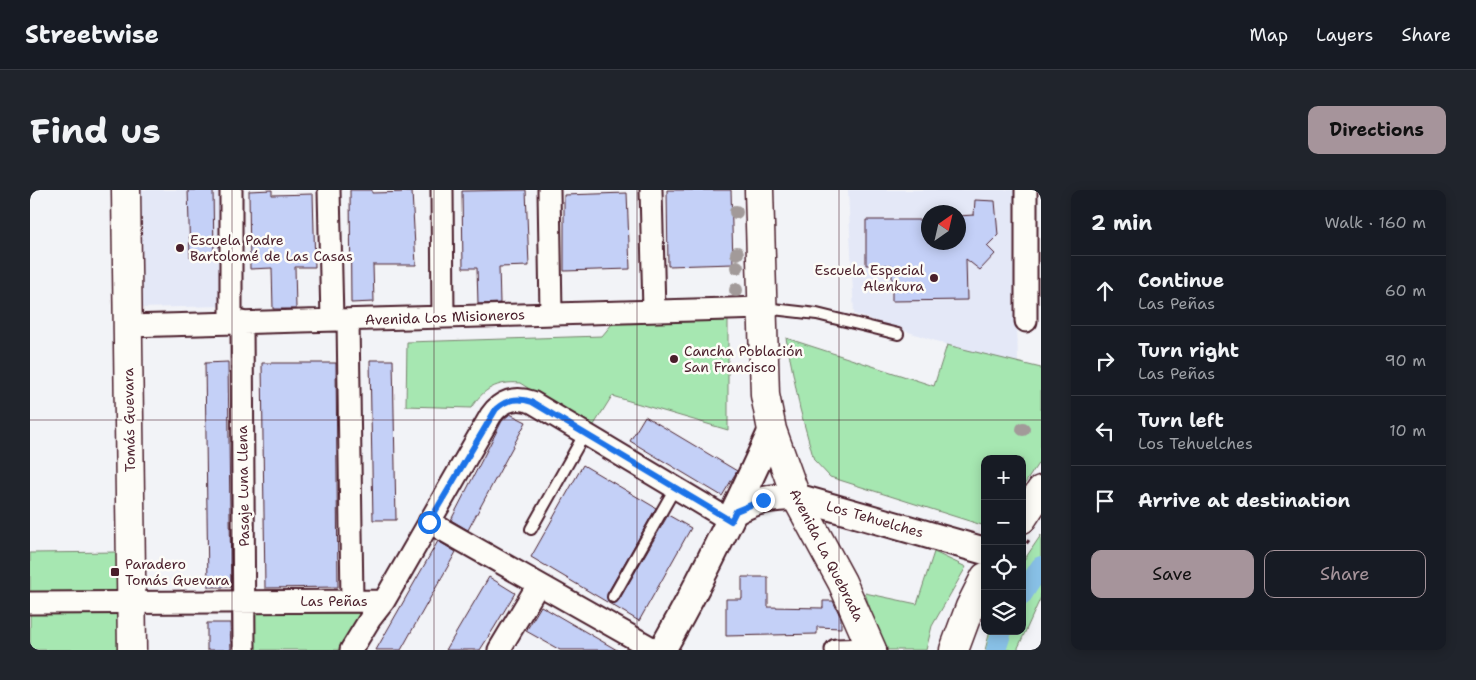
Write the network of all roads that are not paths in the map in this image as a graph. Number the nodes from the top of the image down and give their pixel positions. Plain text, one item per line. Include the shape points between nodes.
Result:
1 (126, 190) edge
2 (231, 190) edge
3 (329, 190) edge
4 (442, 190) edge
5 (549, 190) edge
6 (651, 190) edge
7 (759, 190) edge
8 (1026, 190) edge
9 (763, 308) junction
10 (654, 311) junction
11 (550, 314) junction
12 (443, 317) junction
13 (340, 320) junction
14 (1026, 321) dead end
15 (236, 322) junction
16 (128, 326) junction
17 (898, 334) dead end
18 (772, 430) junction
19 (585, 433) junction
20 (675, 488) junction
21 (1040, 495) edge
22 (796, 497) junction
23 (1026, 514) edge
24 (733, 516) junction
25 (429, 522) junction
26 (531, 529) dead end
27 (981, 550) edge
28 (538, 584) junction
29 (981, 585) edge
30 (613, 597) dead end
31 (352, 600) junction
32 (244, 601) junction
33 (384, 601) junction
34 (131, 602) junction
35 (30, 603) edge
36 (132, 650) edge
37 (244, 650) edge
38 (351, 650) edge
39 (499, 650) edge
40 (655, 650) edge
41 (662, 650) edge
42 (836, 650) edge
43 (872, 650) edge
44 (954, 650) edge

1 - 16 main road, Tomás Guevara
2 - 15 street, Pasaje Luna Llena
3 - 13 street
4 - 12 street
5 - 11 street
6 - 10 street
7 - 9 main road, Avenida La Quebrada
8 - 14 street
9 - 10 street, Avenida Los Misioneros
9 - 17 lane via 817,314
9 - 18 main road, Avenida La Quebrada via 765,395
10 - 11 street, Avenida Los Misioneros
11 - 12 street, Avenida Los Misioneros
12 - 13 street, Avenida Los Misioneros
13 - 15 street, Avenida Los Misioneros
13 - 31 street
15 - 16 street, Avenida Los Misioneros
15 - 32 street, Pasaje Luna Llena
16 - 34 main road, Tomás Guevara
18 - 22 main road, Avenida La Quebrada
18 - 24 street
19 - 20 street, Las Peñas
19 - 25 street, Las Peñas via 525,399 502,404 491,416
19 - 26 lane
20 - 24 street, Las Peñas
20 - 30 lane
21 - 23 main road
22 - 24 street, Los Tehuelches via 763,500
22 - 27 street, Los Tehuelches
22 - 43 main road, Avenida La Quebrada via 842,582
24 - 41 street
25 - 28 street
25 - 33 street, Las Peñas
28 - 39 street
28 - 40 street
29 - 44 main road
31 - 32 street, Las Peñas
31 - 33 street, Las Peñas
32 - 34 street, Las Peñas
32 - 37 street, Pasaje Luna Llena
33 - 38 street
34 - 35 street, Las Peñas
34 - 36 main road, Tomás Guevara
42 - 43 street

